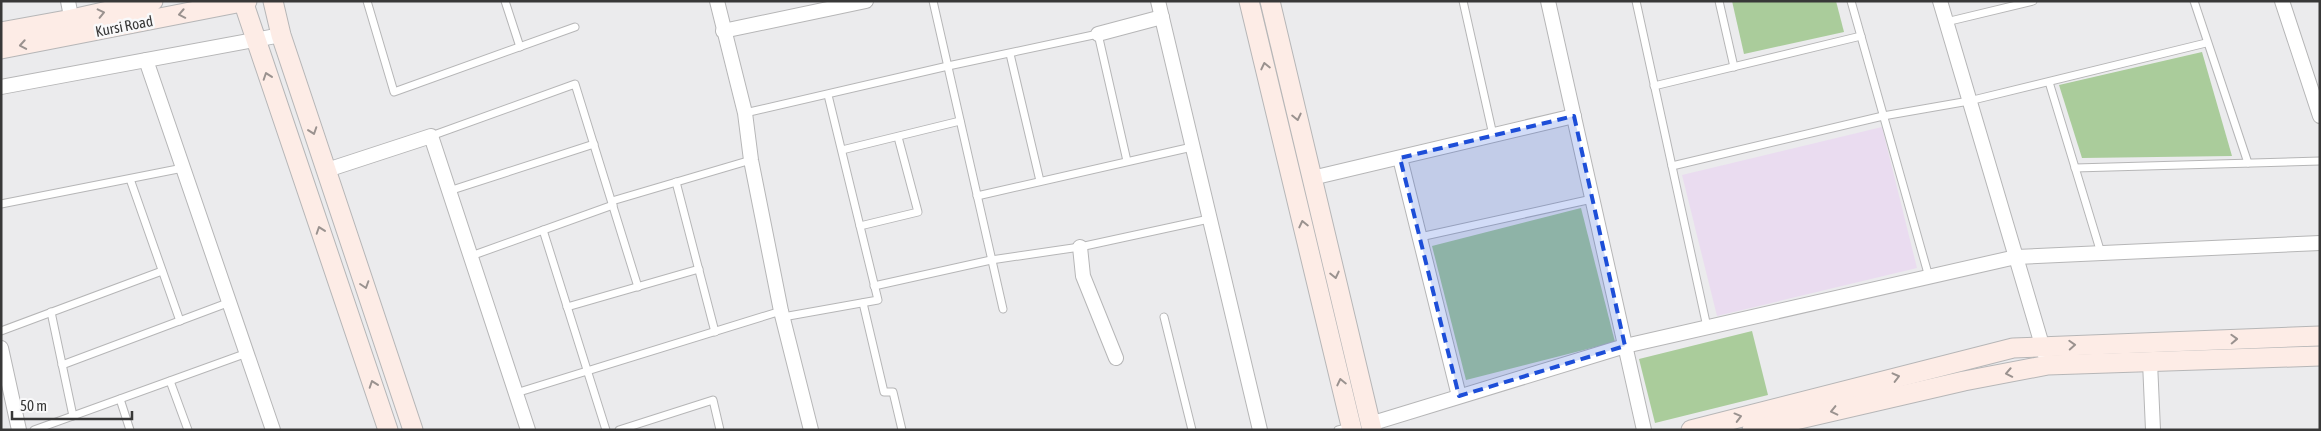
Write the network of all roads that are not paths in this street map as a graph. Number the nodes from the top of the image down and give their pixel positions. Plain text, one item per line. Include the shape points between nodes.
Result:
1 (153, 1) edge
2 (272, 1) edge
3 (367, 1) edge
4 (505, 1) edge
5 (717, 1) edge
6 (866, 1) edge
7 (933, 1) edge
8 (1158, 1) edge
9 (1250, 1) edge
10 (1270, 1) edge
11 (1464, 1) edge
12 (1548, 1) edge
13 (1636, 1) edge
14 (1719, 1) edge
15 (1852, 1) edge
16 (1940, 1) edge
17 (2033, 1) edge
18 (2194, 1) edge
19 (2282, 1) edge
20 (244, 2) edge
21 (1162, 17) junction
22 (72, 19) edge
23 (1946, 22) junction
24 (575, 27) dead end
25 (723, 31) junction
26 (1, 32) edge
27 (1098, 34) junction
28 (281, 35) junction
29 (1861, 36) junction
30 (255, 40) junction
31 (2206, 43) junction
32 (520, 47) junction
33 (1, 49) edge
34 (1010, 54) junction
35 (146, 60) junction
36 (948, 66) junction
37 (1734, 67) junction
38 (2048, 82) junction
39 (1654, 86) junction
40 (1, 87) edge
41 (828, 95) junction
42 (1969, 101) junction
43 (744, 113) junction
44 (1574, 116) junction
45 (1883, 116) junction
46 (2320, 116) edge
47 (960, 121) junction
48 (1493, 135) junction
49 (431, 136) junction
50 (898, 136) junction
51 (594, 144) junction
52 (1192, 147) junction
53 (842, 150) junction
54 (1400, 158) junction
55 (751, 160) junction
56 (1127, 161) junction
57 (2320, 161) edge
58 (2248, 163) junction
59 (1672, 166) junction
60 (183, 168) junction
61 (2075, 168) junction
62 (327, 170) junction
63 (1312, 178) junction
64 (130, 179) junction
65 (1040, 181) junction
66 (676, 182) junction
67 (450, 192) junction
68 (977, 196) junction
69 (1592, 199) junction
70 (612, 203) junction
71 (1, 204) edge
72 (1210, 218) junction
73 (860, 226) junction
74 (543, 230) junction
75 (1420, 237) junction
76 (2320, 243) edge
77 (1080, 247) junction
78 (2100, 253) junction
79 (471, 256) junction
80 (2016, 257) junction
81 (992, 260) junction
82 (699, 270) junction
83 (162, 271) junction
84 (1930, 277) junction
85 (874, 286) junction
86 (638, 287) junction
87 (230, 302) junction
88 (863, 303) junction
89 (567, 307) junction
90 (1003, 309) dead end
91 (51, 312) junction
92 (782, 314) junction
93 (1164, 317) dead end
94 (180, 321) junction
95 (1707, 327) junction
96 (1, 331) edge
97 (715, 332) junction
98 (2320, 336) edge
99 (1625, 346) junction
100 (2043, 347) junction
101 (1, 348) edge
102 (247, 353) junction
103 (2320, 356) edge
104 (1116, 358) dead end
105 (2150, 362) junction
106 (2048, 365) junction
107 (62, 366) junction
108 (587, 371) junction
109 (170, 381) junction
110 (6, 392) edge
111 (516, 393) junction
112 (1459, 396) junction
113 (120, 399) junction
114 (72, 416) junction
115 (1786, 426) edge
116 (1371, 427) edge
117 (1347, 429) edge
118 (19, 430) edge
119 (34, 430) edge
120 (130, 430) edge
121 (188, 430) edge
122 (273, 430) edge
123 (388, 430) edge
124 (413, 430) edge
125 (528, 430) edge
126 (606, 430) edge
127 (619, 430) edge
128 (720, 430) edge
129 (811, 430) edge
130 (902, 430) edge
131 (1192, 430) edge
132 (1260, 430) edge
133 (1644, 430) edge
134 (1691, 430) edge
135 (1752, 430) edge
136 (2152, 430) edge

22 -> 1 street, Kursi Road
2 - 28 street
3 - 32 lane via 394,92
4 - 32 lane
5 - 25 street
6 - 25 street
7 - 36 lane
8 - 21 street
117 -> 9 street
10 -> 63 street
11 - 48 lane
12 - 44 street
13 - 39 lane
14 - 37 lane
15 - 29 lane
16 - 23 street
17 - 23 lane
18 - 31 lane
19 - 46 street
20 -> 22 street, Kursi Road
20 - 30 street
21 - 27 street
21 - 52 street
22 - 26 street, Kursi Road
22 -> 33 street, Kursi Road
23 - 42 street
24 - 32 lane
25 - 43 street
27 - 34 lane
27 - 56 lane
28 - 30 street
28 -> 62 street
29 - 37 lane
29 - 45 lane
30 - 35 street
123 -> 30 street
31 - 38 lane
31 - 58 lane
34 - 36 lane
34 - 65 lane
35 - 40 street
35 - 60 street
36 - 41 lane
36 - 47 lane
37 - 39 lane
38 - 42 lane
38 - 61 lane
39 - 59 lane
41 - 43 lane
41 - 53 lane
42 - 45 lane
42 - 80 street
43 - 55 street
44 - 48 street
44 - 69 street
45 - 59 lane
45 - 84 lane
47 - 50 lane
47 - 68 lane
48 - 54 street
49 - 51 lane via 575,84
49 - 62 street
49 - 67 street
50 - 53 lane
50 - 73 lane via 918,212
51 - 67 lane
51 - 70 lane
52 - 56 lane
52 - 72 street
53 - 73 lane
54 - 63 street
54 - 75 street
55 - 66 lane
55 - 92 street
56 - 65 lane
57 - 58 lane
58 - 61 lane
59 - 95 lane
60 - 64 lane
60 - 87 street
61 - 78 lane
62 -> 124 street
63 -> 116 street
64 - 71 lane
64 - 83 lane
65 - 68 lane
66 - 70 lane
66 - 82 lane
67 - 79 street
68 - 81 lane
69 - 75 lane
69 - 99 street
70 - 74 lane
70 - 86 lane
72 - 77 lane
72 - 132 street
73 - 85 lane
74 - 79 lane
74 - 89 lane
75 - 112 street
76 - 78 street
77 - 81 lane
77 - 104 street via 1083,276
78 - 80 street
79 - 111 street
80 - 84 street
80 - 100 street
81 - 85 lane
81 - 90 lane
82 - 86 lane
82 - 97 lane
83 - 91 lane
83 - 94 lane
84 - 95 street
85 - 88 lane via 878,300
86 - 89 lane
87 - 94 lane
87 - 102 street
88 - 92 lane
88 - 130 lane via 884,392 893,392
89 - 108 lane
91 - 96 lane
91 - 107 lane
92 - 97 lane
92 - 129 street
93 - 131 lane
94 - 107 lane
95 - 99 street
97 - 108 lane
100 -> 98 street
99 - 112 street
99 - 133 street
100 - 106 street
134 -> 100 street via 2013,348
101 - 110 street
102 - 109 lane
102 - 122 street
103 - 105 street
105 - 106 street
105 - 136 street
106 -> 115 street via 1964,381
107 - 114 lane
108 - 111 lane
108 - 126 lane
109 - 113 lane
109 - 121 lane
110 - 118 street
111 - 125 street
112 - 116 street
113 - 114 lane
113 - 120 lane
114 - 119 lane
115 - 135 street
127 - 128 lane via 712,400

